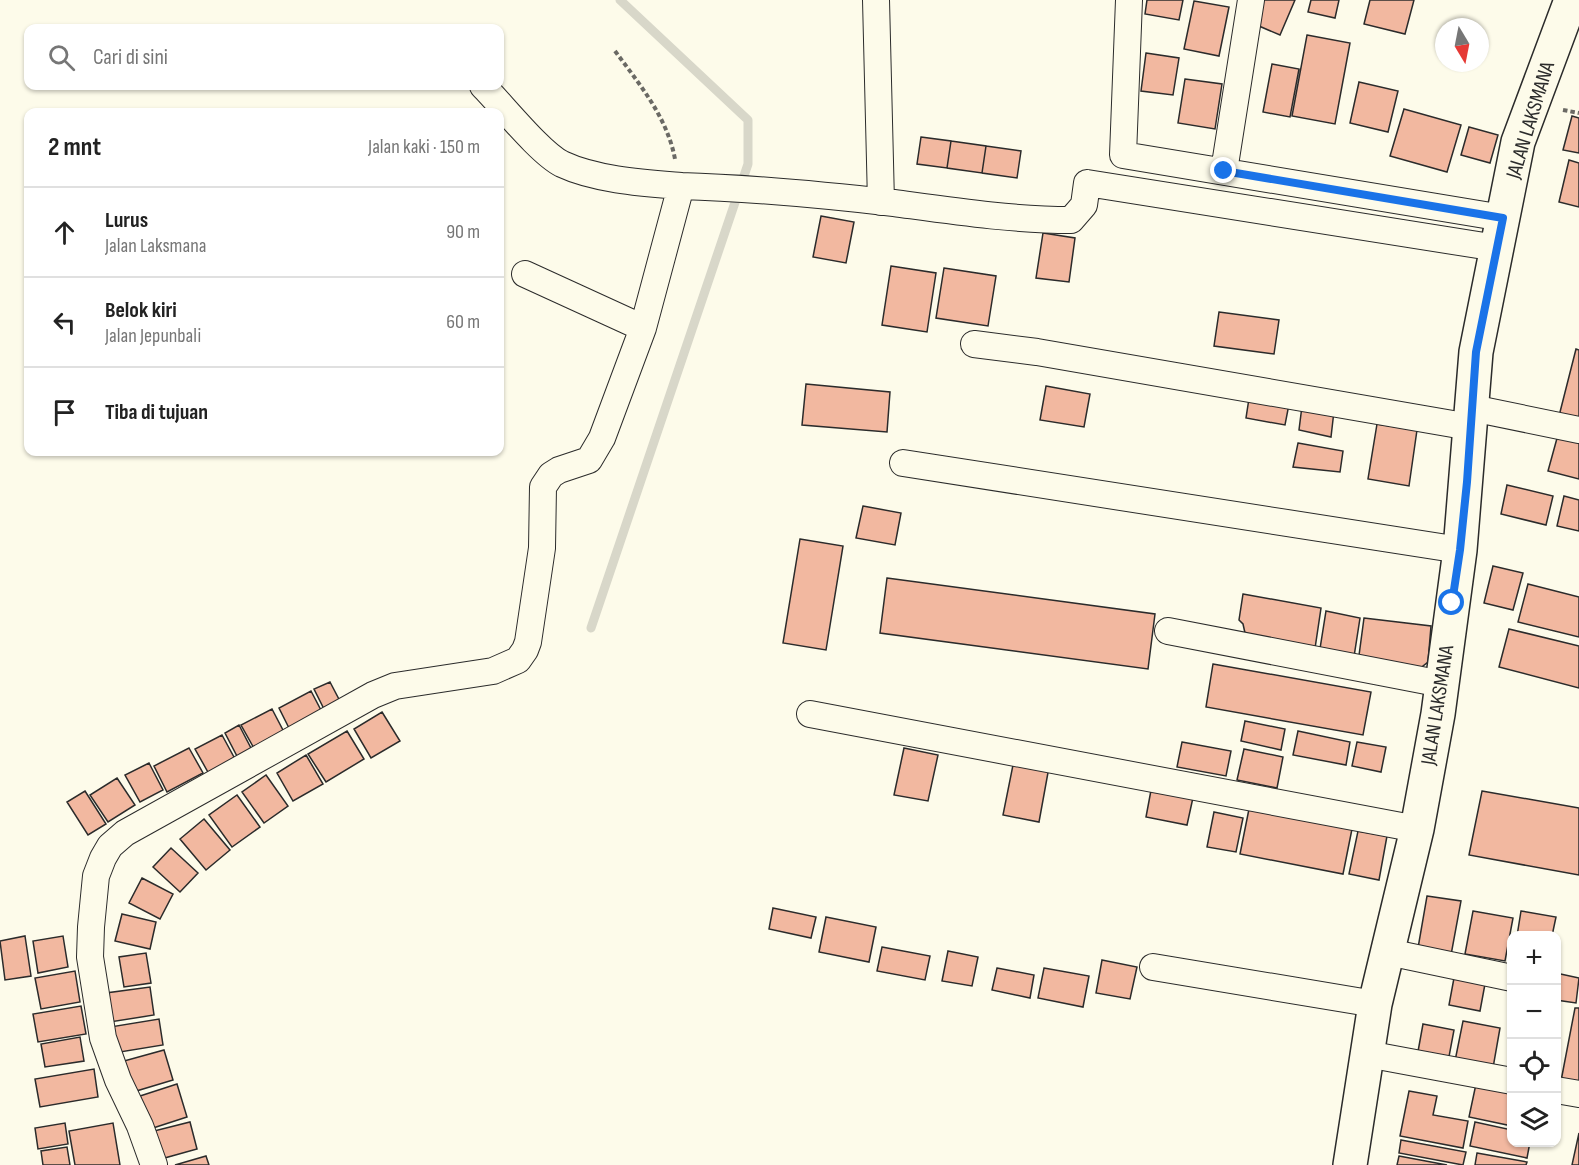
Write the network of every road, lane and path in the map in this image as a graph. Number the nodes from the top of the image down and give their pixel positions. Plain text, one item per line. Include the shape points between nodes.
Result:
1 (876, 0) edge
2 (1129, 0) edge
3 (1251, 0) edge
4 (1571, 0) edge
5 (615, 51) dead end
6 (487, 90) edge
7 (504, 108) edge
8 (504, 108) edge
9 (1224, 171) junction
10 (681, 186) junction
11 (881, 202) junction
12 (1500, 233) junction
13 (525, 274) dead end
14 (643, 328) junction
15 (974, 345) dead end
16 (1471, 418) junction
17 (1579, 430) edge
18 (903, 463) dead end
19 (1460, 550) junction
20 (1168, 631) dead end
21 (1442, 684) junction
22 (810, 714) dead end
23 (1417, 829) junction
24 (1388, 952) junction
25 (1153, 967) dead end
26 (1507, 977) edge
27 (1375, 1004) junction
28 (1367, 1054) junction
29 (1507, 1080) edge
30 (1561, 1091) edge
31 (1579, 1094) edge
32 (154, 1165) edge
33 (1350, 1165) edge

1 - 11 street
2 - 9 street via 1123,155
3 - 9 street
4 - 12 street, JALAN LAKSMANA via 1518,142
5 - 10 path via 656,106 673,147
6 - 7 street
8 - 10 street via 561,163 587,172
9 - 12 street
10 - 11 street
10 - 14 street
11 - 12 street via 1031,220 1071,220 1084,205 1087,183
12 - 16 street, JALAN LAKSMANA via 1476,352
13 - 14 street
14 - 32 street via 594,454 589,460 551,475 543,486 540,560 528,642 518,660 493,671 395,686 373,695 125,833 110,846 96,876 90,957 103,1038
15 - 16 street
16 - 17 street
16 - 19 street, JALAN LAKSMANA
18 - 19 street
19 - 21 street, JALAN LAKSMANA
20 - 21 street
21 - 23 street, JALAN LAKSMANA
22 - 23 street
23 - 24 street, JALAN LAKSMANA
24 - 26 street
24 - 27 street, JALAN LAKSMANA
25 - 27 street
27 - 28 street, JALAN LAKSMANA
28 - 29 street
28 - 33 street, JALAN LAKSMANA
30 - 31 street

